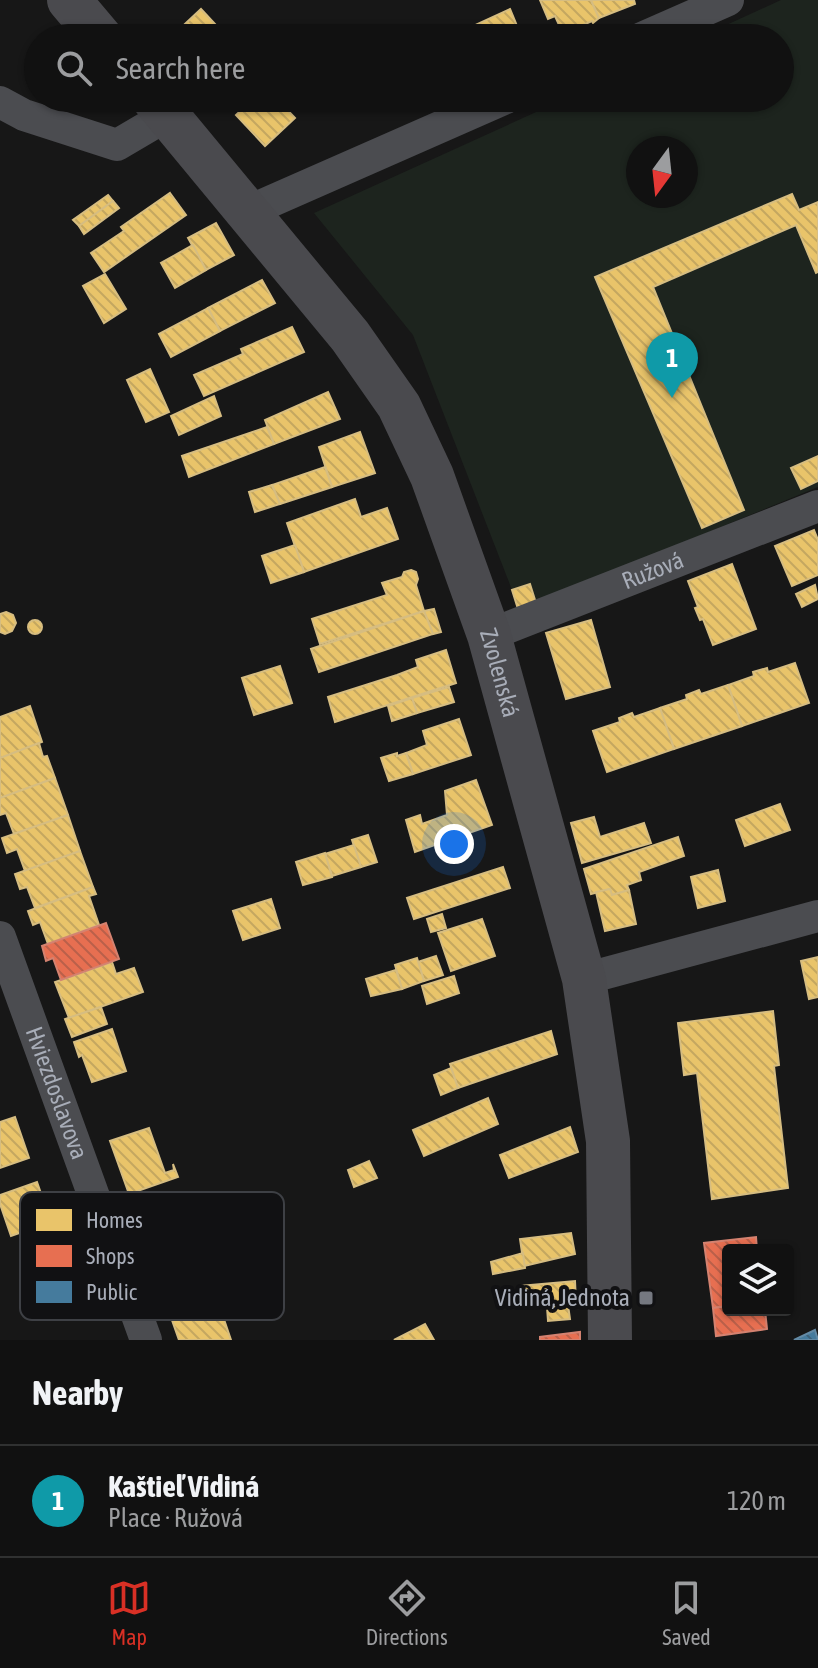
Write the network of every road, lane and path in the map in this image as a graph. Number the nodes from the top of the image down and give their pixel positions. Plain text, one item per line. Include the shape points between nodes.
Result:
1 (69, 0) edge
2 (728, 0) edge
3 (89, 24) edge
4 (674, 24) edge
5 (0, 102) edge
6 (154, 112) edge
7 (164, 112) edge
8 (474, 112) edge
9 (249, 211) junction
10 (818, 506) edge
11 (489, 635) junction
12 (818, 916) edge
13 (0, 937) edge
14 (584, 979) junction
15 (92, 1192) edge
16 (139, 1320) edge
17 (146, 1340) edge
18 (610, 1340) edge

1 - 3 street
2 - 4 street
5 - 6 street via 117,145
7 - 9 street, Zvolenská
8 - 9 street
9 - 11 street, Zvolenská via 399,406 432,476
10 - 11 street, Ružová
11 - 14 street, Zvolenská
12 - 14 street
13 - 15 street, Hviezdoslavova
14 - 18 street, Zvolenská via 608,1141
16 - 17 street, Hviezdoslavova

